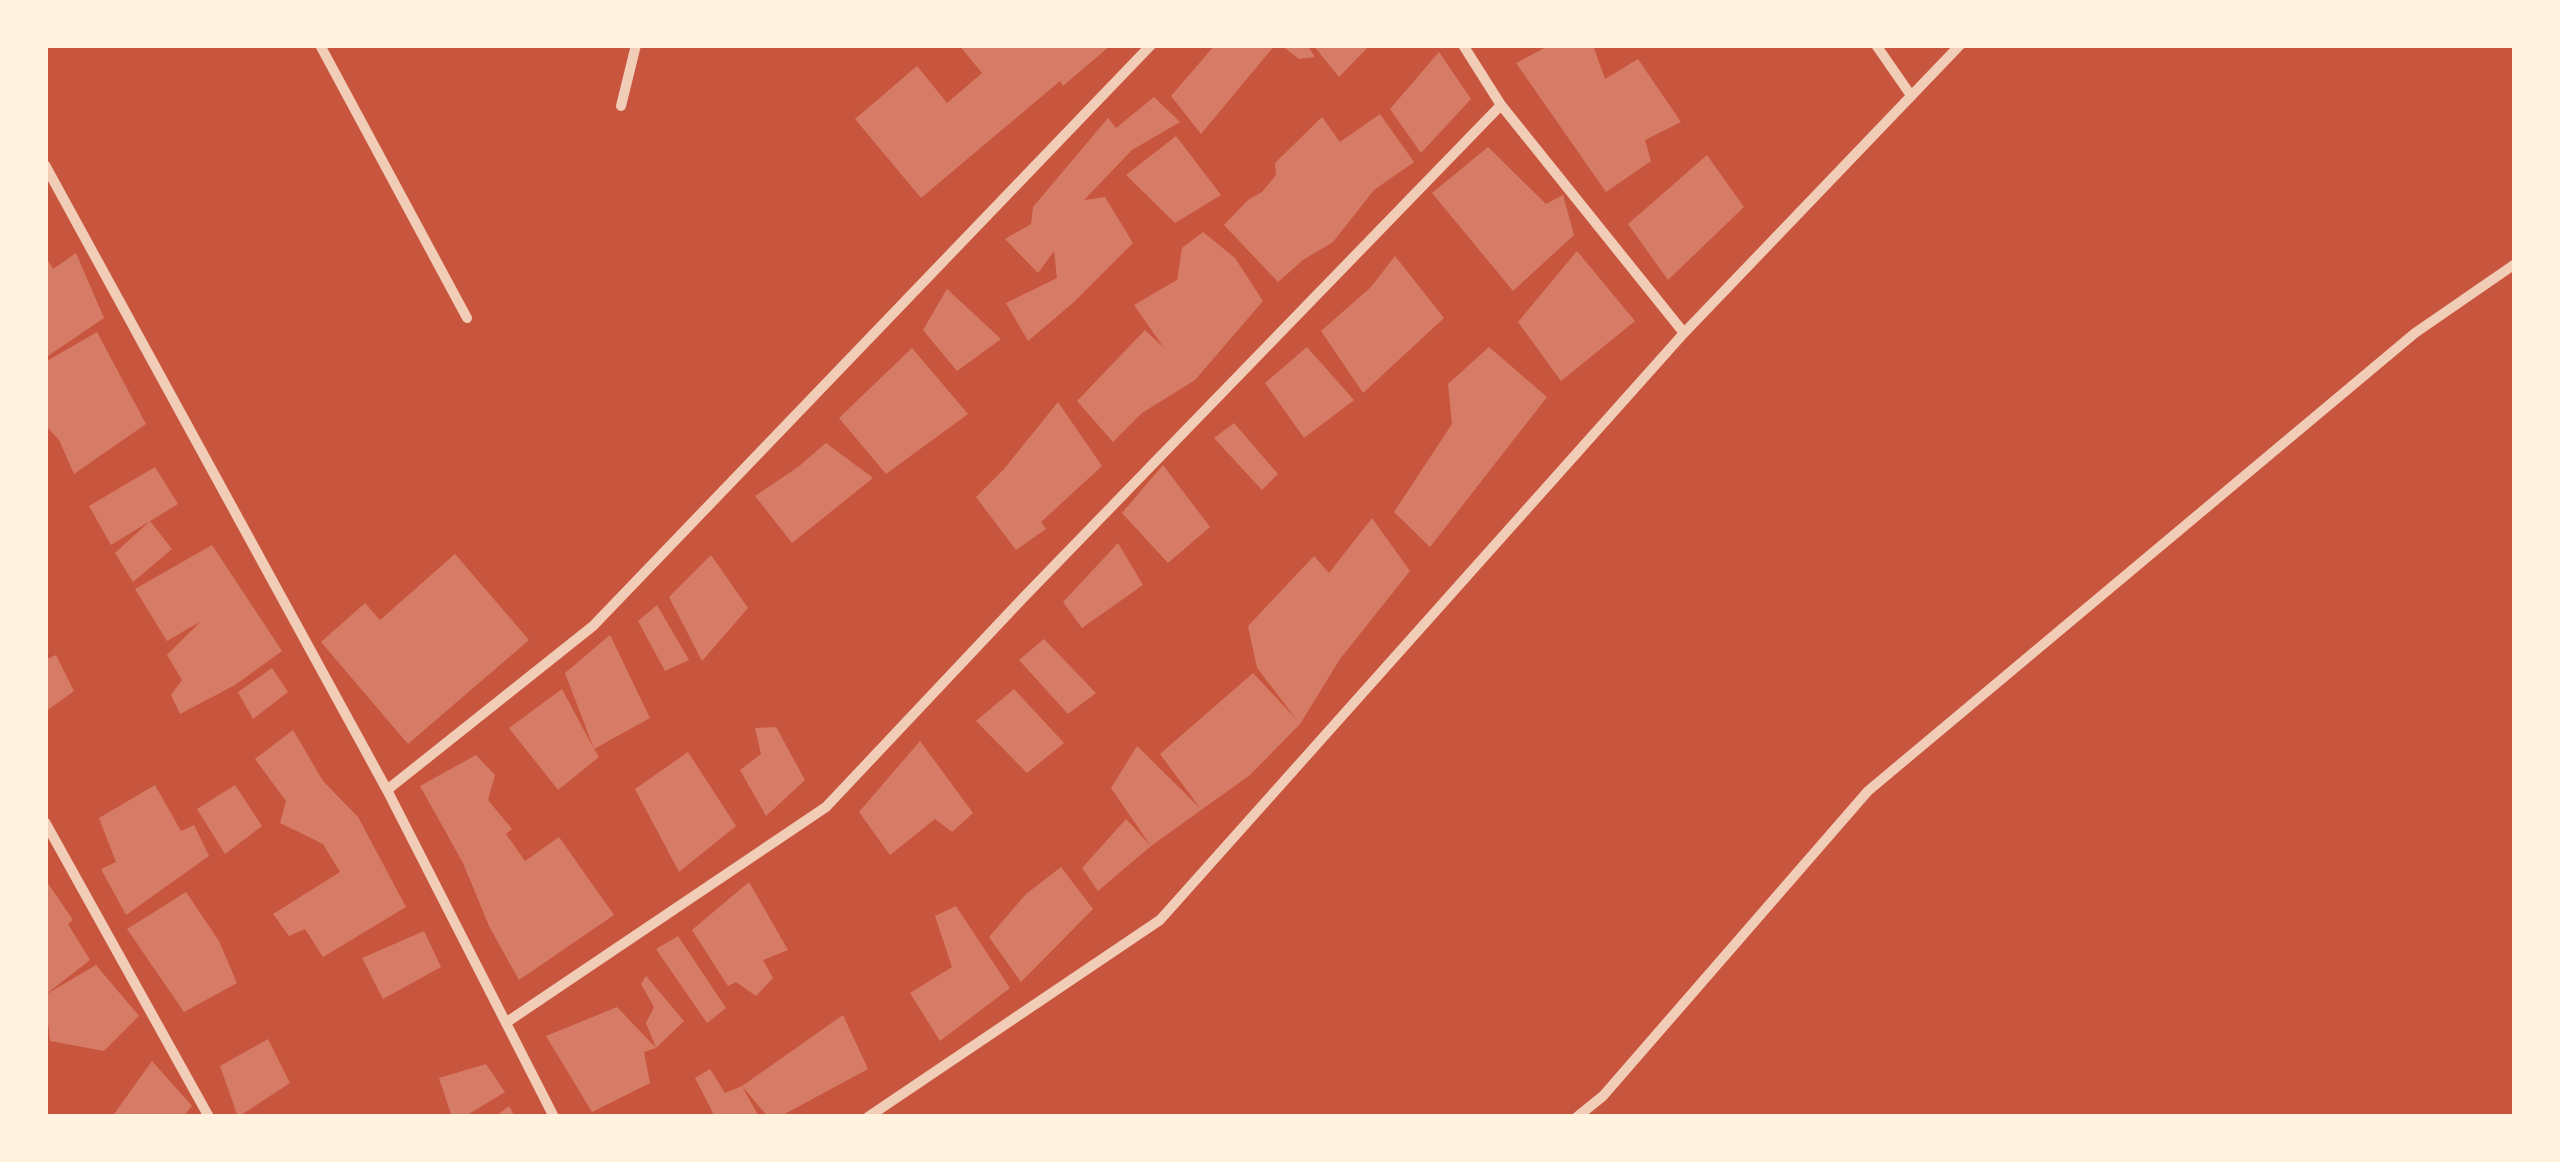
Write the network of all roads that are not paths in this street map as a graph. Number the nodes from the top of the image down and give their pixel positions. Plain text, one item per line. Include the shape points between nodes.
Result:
1 (320, 45) edge
2 (636, 45) edge
3 (1128, 45) edge
4 (1151, 45) edge
5 (1462, 45) edge
6 (1876, 45) edge
7 (1960, 45) edge
8 (1138, 58) junction
9 (1910, 94) junction
10 (1500, 104) junction
11 (620, 106) dead end
12 (45, 166) edge
13 (2515, 264) edge
14 (467, 318) dead end
15 (1684, 333) junction
16 (386, 790) junction
17 (45, 822) edge
18 (506, 1022) junction
19 (209, 1117) edge
20 (554, 1117) edge
21 (868, 1117) edge
22 (1576, 1117) edge

1 - 14 street
2 - 11 street
3 - 8 street
4 - 8 street
5 - 10 street
6 - 9 street
7 - 9 street
8 - 16 street via 593,626
9 - 15 street
10 - 15 street
10 - 18 street via 826,807
12 - 16 street
13 - 22 street via 2415,333 1868,791 1603,1096
15 - 21 street via 1160,920
16 - 18 street
17 - 19 street
18 - 20 street

